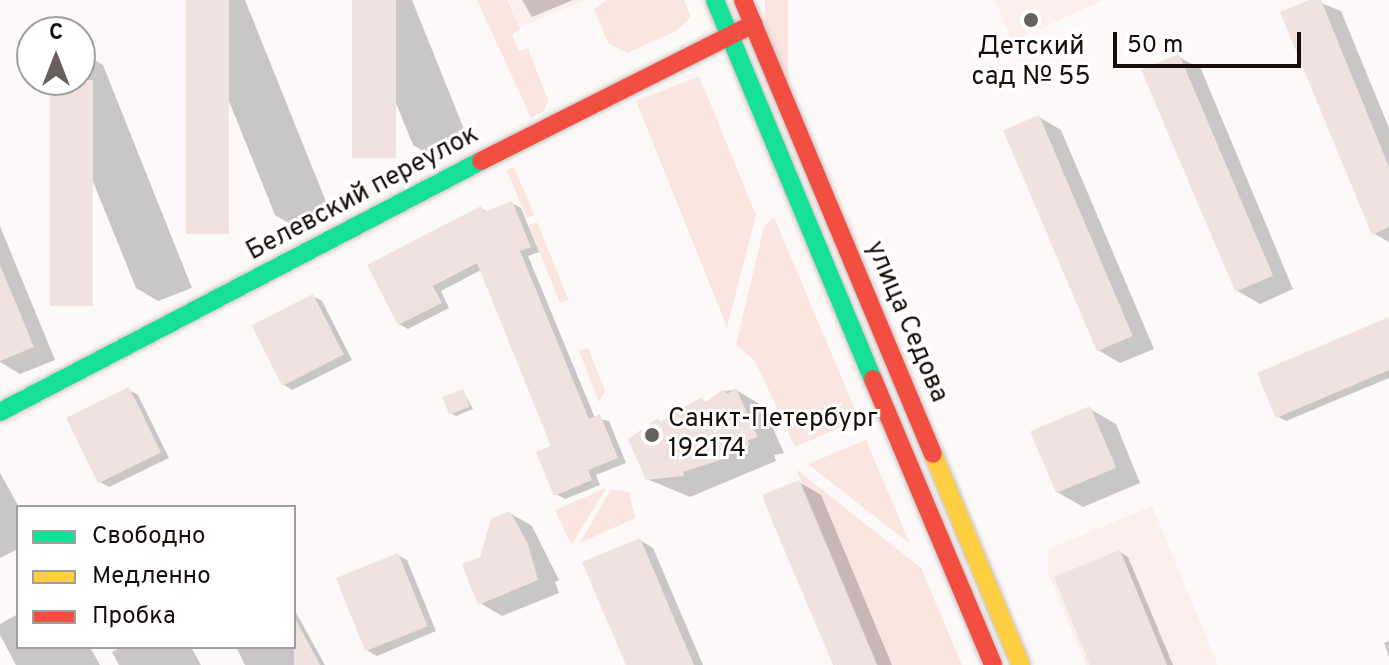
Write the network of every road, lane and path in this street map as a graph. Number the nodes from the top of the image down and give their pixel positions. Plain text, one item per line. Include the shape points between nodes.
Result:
1 (715, 0) edge
2 (743, 0) edge
3 (753, 24) junction
4 (729, 35) junction
5 (0, 412) edge
6 (993, 665) edge
7 (1021, 665) edge

1 - 4 main road, улица Седова
2 - 3 main road, улица Седова
3 - 4 main road, Белевский переулок
3 - 7 main road, улица Седова
4 - 5 main road, Белевский переулок
4 - 6 main road, улица Седова

